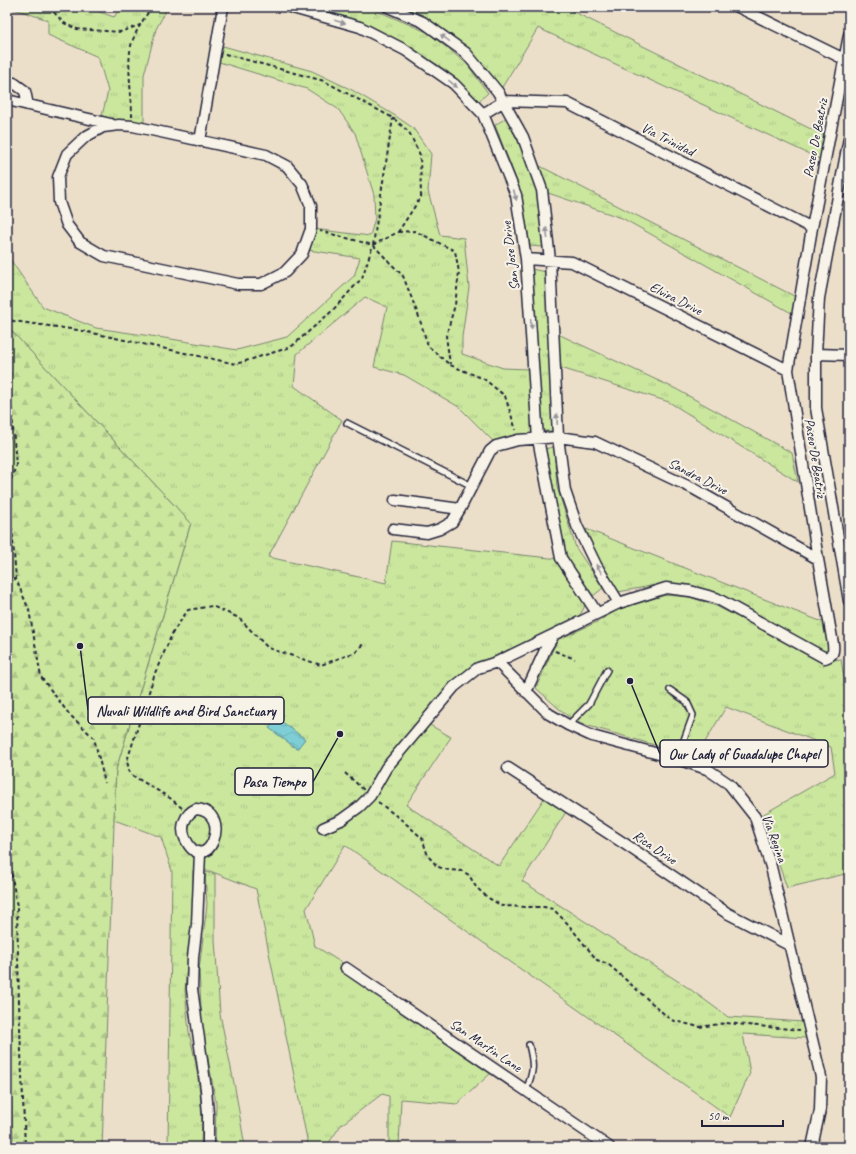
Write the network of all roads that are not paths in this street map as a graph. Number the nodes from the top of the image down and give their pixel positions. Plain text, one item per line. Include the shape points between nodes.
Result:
1 (223, 7) edge
2 (289, 7) edge
3 (388, 7) edge
4 (738, 7) edge
5 (849, 35) edge
6 (844, 59) junction
7 (7, 84) edge
8 (7, 100) edge
9 (504, 101) junction
10 (28, 105) junction
11 (483, 114) junction
12 (119, 125) junction
13 (849, 138) edge
14 (200, 141) junction
15 (812, 228) junction
16 (526, 259) junction
17 (550, 260) junction
18 (816, 354) junction
19 (849, 355) edge
20 (788, 370) junction
21 (347, 423) dead end
22 (558, 437) junction
23 (538, 439) junction
24 (472, 486) junction
25 (395, 500) dead end
26 (460, 509) junction
27 (393, 529) dead end
28 (818, 559) junction
29 (849, 601) edge
30 (619, 603) junction
31 (597, 613) junction
32 (554, 635) junction
33 (496, 662) junction
34 (607, 670) dead end
35 (670, 690) dead end
36 (526, 692) junction
37 (568, 725) junction
38 (677, 759) junction
39 (508, 768) dead end
40 (323, 828) dead end
41 (200, 853) junction
42 (789, 945) junction
43 (346, 968) dead end
44 (529, 1045) dead end
45 (526, 1090) junction
46 (208, 1147) edge
47 (609, 1147) edge
48 (812, 1147) edge

1 - 14 street
2 -> 11 street, San Jose Drive via 360,27 405,50 454,84
9 -> 3 street via 466,53 423,22
4 - 6 street
5 - 6 street, Paseo De Beatriz
6 - 15 street, Paseo De Beatriz
7 - 10 street via 14,83 25,91
8 - 10 street
9 - 11 street
9 - 15 street, Via Trinidad via 567,103
17 -> 9 street via 541,185 523,137
10 - 12 street
11 -> 16 street, San Jose Drive via 516,195
12 - 14 street
12 - 14 street via 103,127 85,137 67,154 58,177 59,202 67,225 80,242 104,256 238,284 261,284 286,272 302,254 311,229 311,206 302,184 287,166 266,155
13 - 18 street via 819,298
15 - 20 street, Paseo De Beatriz
16 - 17 street, Elvira Drive
16 -> 23 street, San Jose Drive
17 - 20 street, Elvira Drive via 572,262
22 -> 17 street
18 - 19 street
18 - 29 street via 816,408
20 - 28 street, Paseo De Beatriz
21 - 24 lane
22 - 23 street, Sandra Drive
22 - 28 street, Sandra Drive via 595,442 694,489
30 -> 22 street via 577,526 565,491
23 - 24 street, Sandra Drive via 518,440 496,446 490,451
23 - 31 street, San Jose Drive via 561,558
24 - 26 street, Sandra Drive
25 - 26 street
26 - 27 street, Sandra Drive via 452,522 427,533
28 - 30 street, Paseo De Beatriz via 834,652 832,656 825,658 716,598 690,591 666,588
30 - 31 street
31 - 32 street
32 - 33 street
32 - 36 street
33 - 36 street, Via Regina
33 - 40 street via 478,668 454,687 386,768 370,796 341,820
34 - 37 lane via 589,704
35 - 38 lane via 687,702 693,715
36 - 37 street, Via Regina via 549,714
37 - 38 street, Via Regina via 592,736
38 - 42 street, Via Regina via 706,769 729,784 755,818 771,867
39 - 42 street, Rica Drive via 727,914
41 - 41 street via 207,851 211,846 216,828 211,816 196,809 186,818 184,837 191,848
41 - 46 street via 192,989 206,1089
42 - 48 street, Via Regina via 821,1077 820,1110
43 - 45 street, San Martin Lane
44 - 45 lane via 533,1065
45 - 47 street, San Martin Lane

